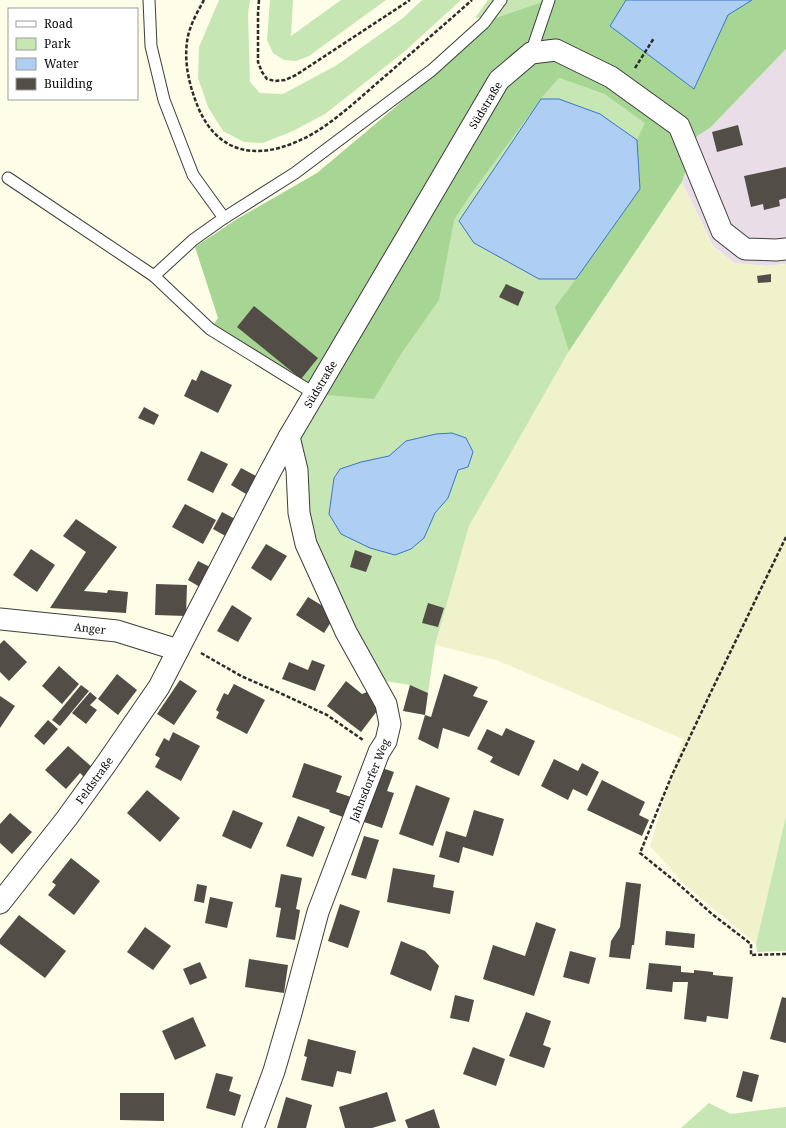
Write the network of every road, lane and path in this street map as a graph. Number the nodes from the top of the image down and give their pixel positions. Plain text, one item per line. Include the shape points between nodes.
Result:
1 (149, 0) edge
2 (204, 0) edge
3 (259, 0) edge
4 (410, 0) edge
5 (472, 0) edge
6 (501, 0) edge
7 (549, 0) edge
8 (654, 38) dead end
9 (531, 53) junction
10 (631, 73) dead end
11 (8, 178) dead end
12 (224, 218) junction
13 (786, 249) edge
14 (154, 276) junction
15 (315, 394) junction
16 (289, 437) junction
17 (270, 472) joint
18 (786, 537) edge
19 (0, 619) edge
20 (178, 650) junction
21 (379, 752) junction
22 (0, 903) edge
23 (786, 954) edge
24 (253, 1128) edge

1 - 12 lane via 151,46 164,100 193,176
2 - 5 path via 188,36 187,66 190,83 203,119 210,129 235,148 250,151 286,146 314,133 340,114
3 - 4 path via 258,62 267,79 275,81 296,75
6 - 12 lane via 484,23 432,70 295,173
7 - 9 lane
8 - 10 path
9 - 13 street via 556,50 611,76 679,126 722,231 745,249
9 - 15 street, Südstraße via 499,80
11 - 14 lane
12 - 14 lane via 193,240
14 - 15 lane via 210,329
15 - 16 street, Südstraße
16 - 17 street, Südstraße
16 - 21 street, Jahnsdorfer Weg via 297,470 299,513 306,544 346,632 386,704 390,724 386,741
17 - 20 street, Feldstraße
18 - 23 path via 672,775 640,853 751,944 751,955
19 - 20 street, Anger via 117,631
20 - 21 path via 198,652 241,676 327,715
20 - 22 street, Feldstraße via 159,687 106,764
21 - 24 street, Jahnsdorfer Weg via 318,912 274,1071

